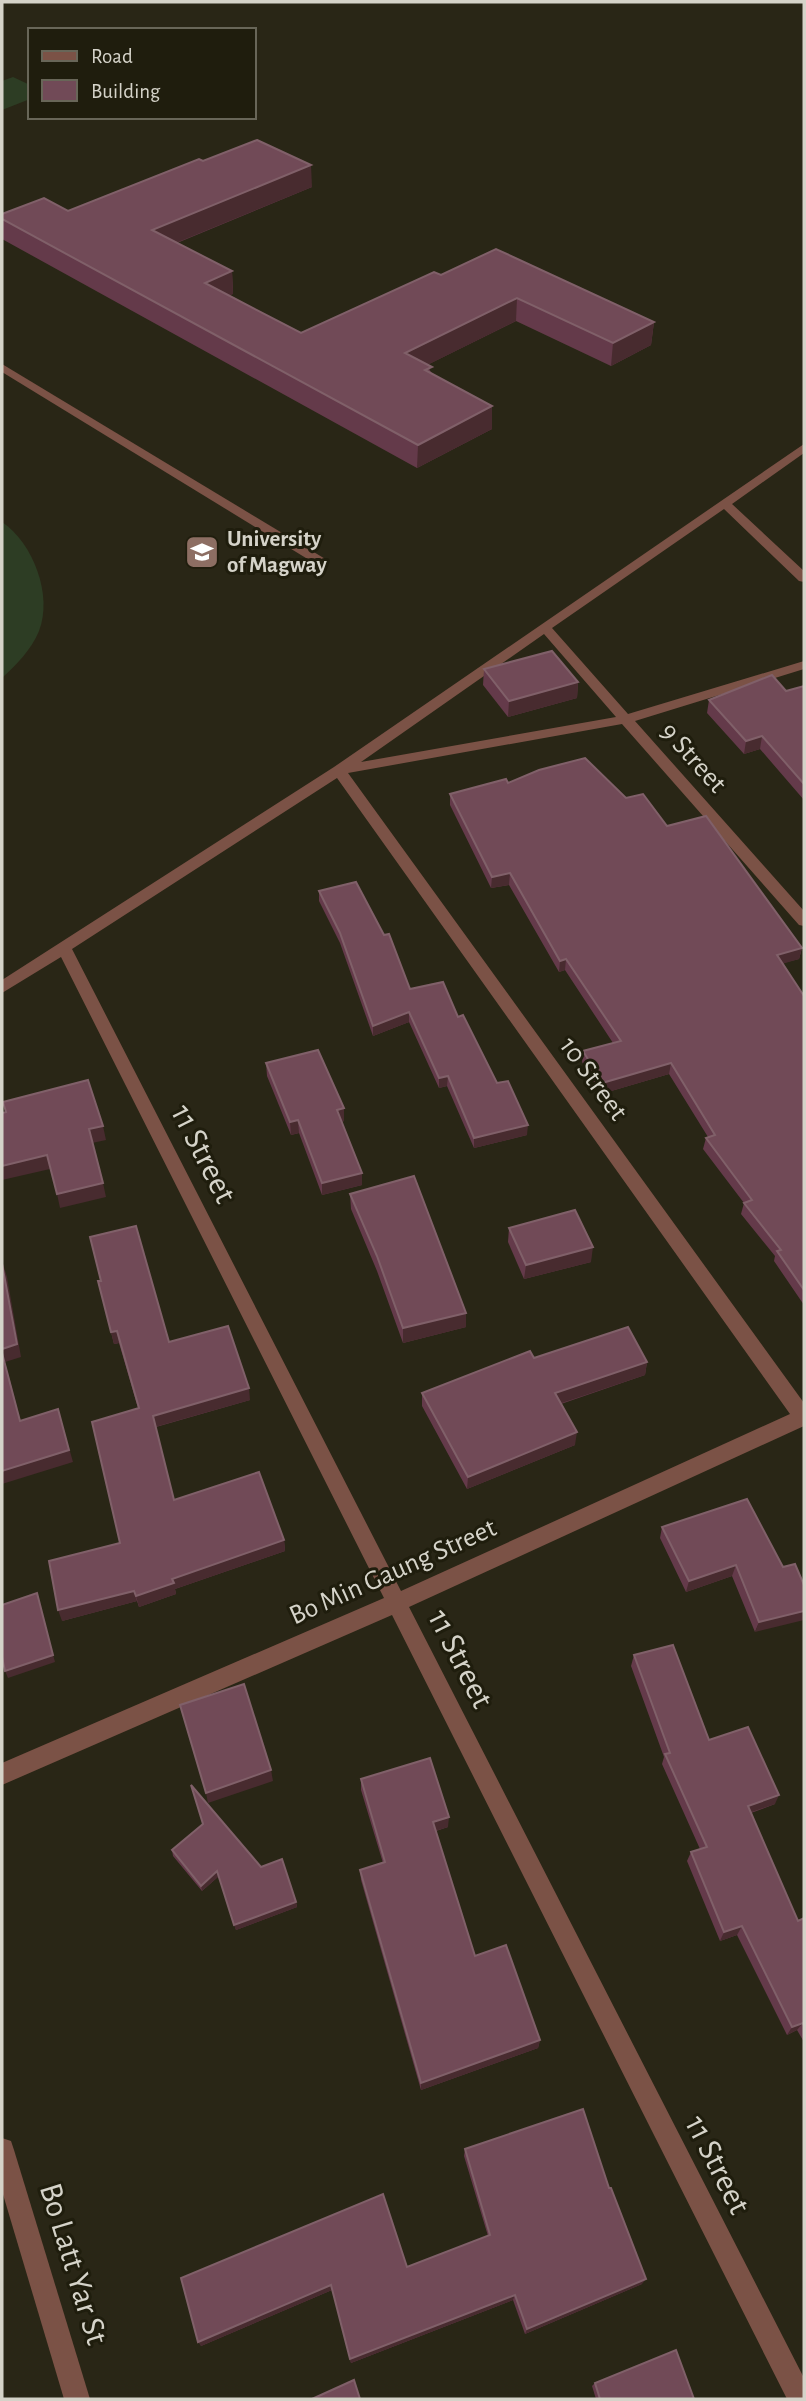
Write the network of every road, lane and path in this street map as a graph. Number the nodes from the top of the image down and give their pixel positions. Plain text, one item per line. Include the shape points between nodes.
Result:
1 (2, 367) edge
2 (804, 448) edge
3 (724, 503) junction
4 (323, 563) dead end
5 (804, 578) edge
6 (545, 628) junction
7 (804, 665) edge
8 (625, 719) junction
9 (339, 770) junction
10 (804, 921) edge
11 (64, 948) junction
12 (2, 987) edge
13 (804, 1417) edge
14 (396, 1603) junction
15 (2, 1774) edge
16 (2, 2150) edge
17 (78, 2399) edge
18 (801, 2399) edge

1 - 4 street
2 - 3 street
3 - 5 street
3 - 6 street
6 - 8 street, 9 Street
6 - 9 street
7 - 8 street
8 - 9 street
8 - 10 street, 9 Street
9 - 11 street
9 - 13 street, 10 Street
11 - 12 street
11 - 14 street, 11 Street
13 - 14 street, Bo Min Gaung Street
14 - 15 street, Bo Min Gaung Street
14 - 18 street, 11 Street
16 - 17 street, Bo Latt Yar St

